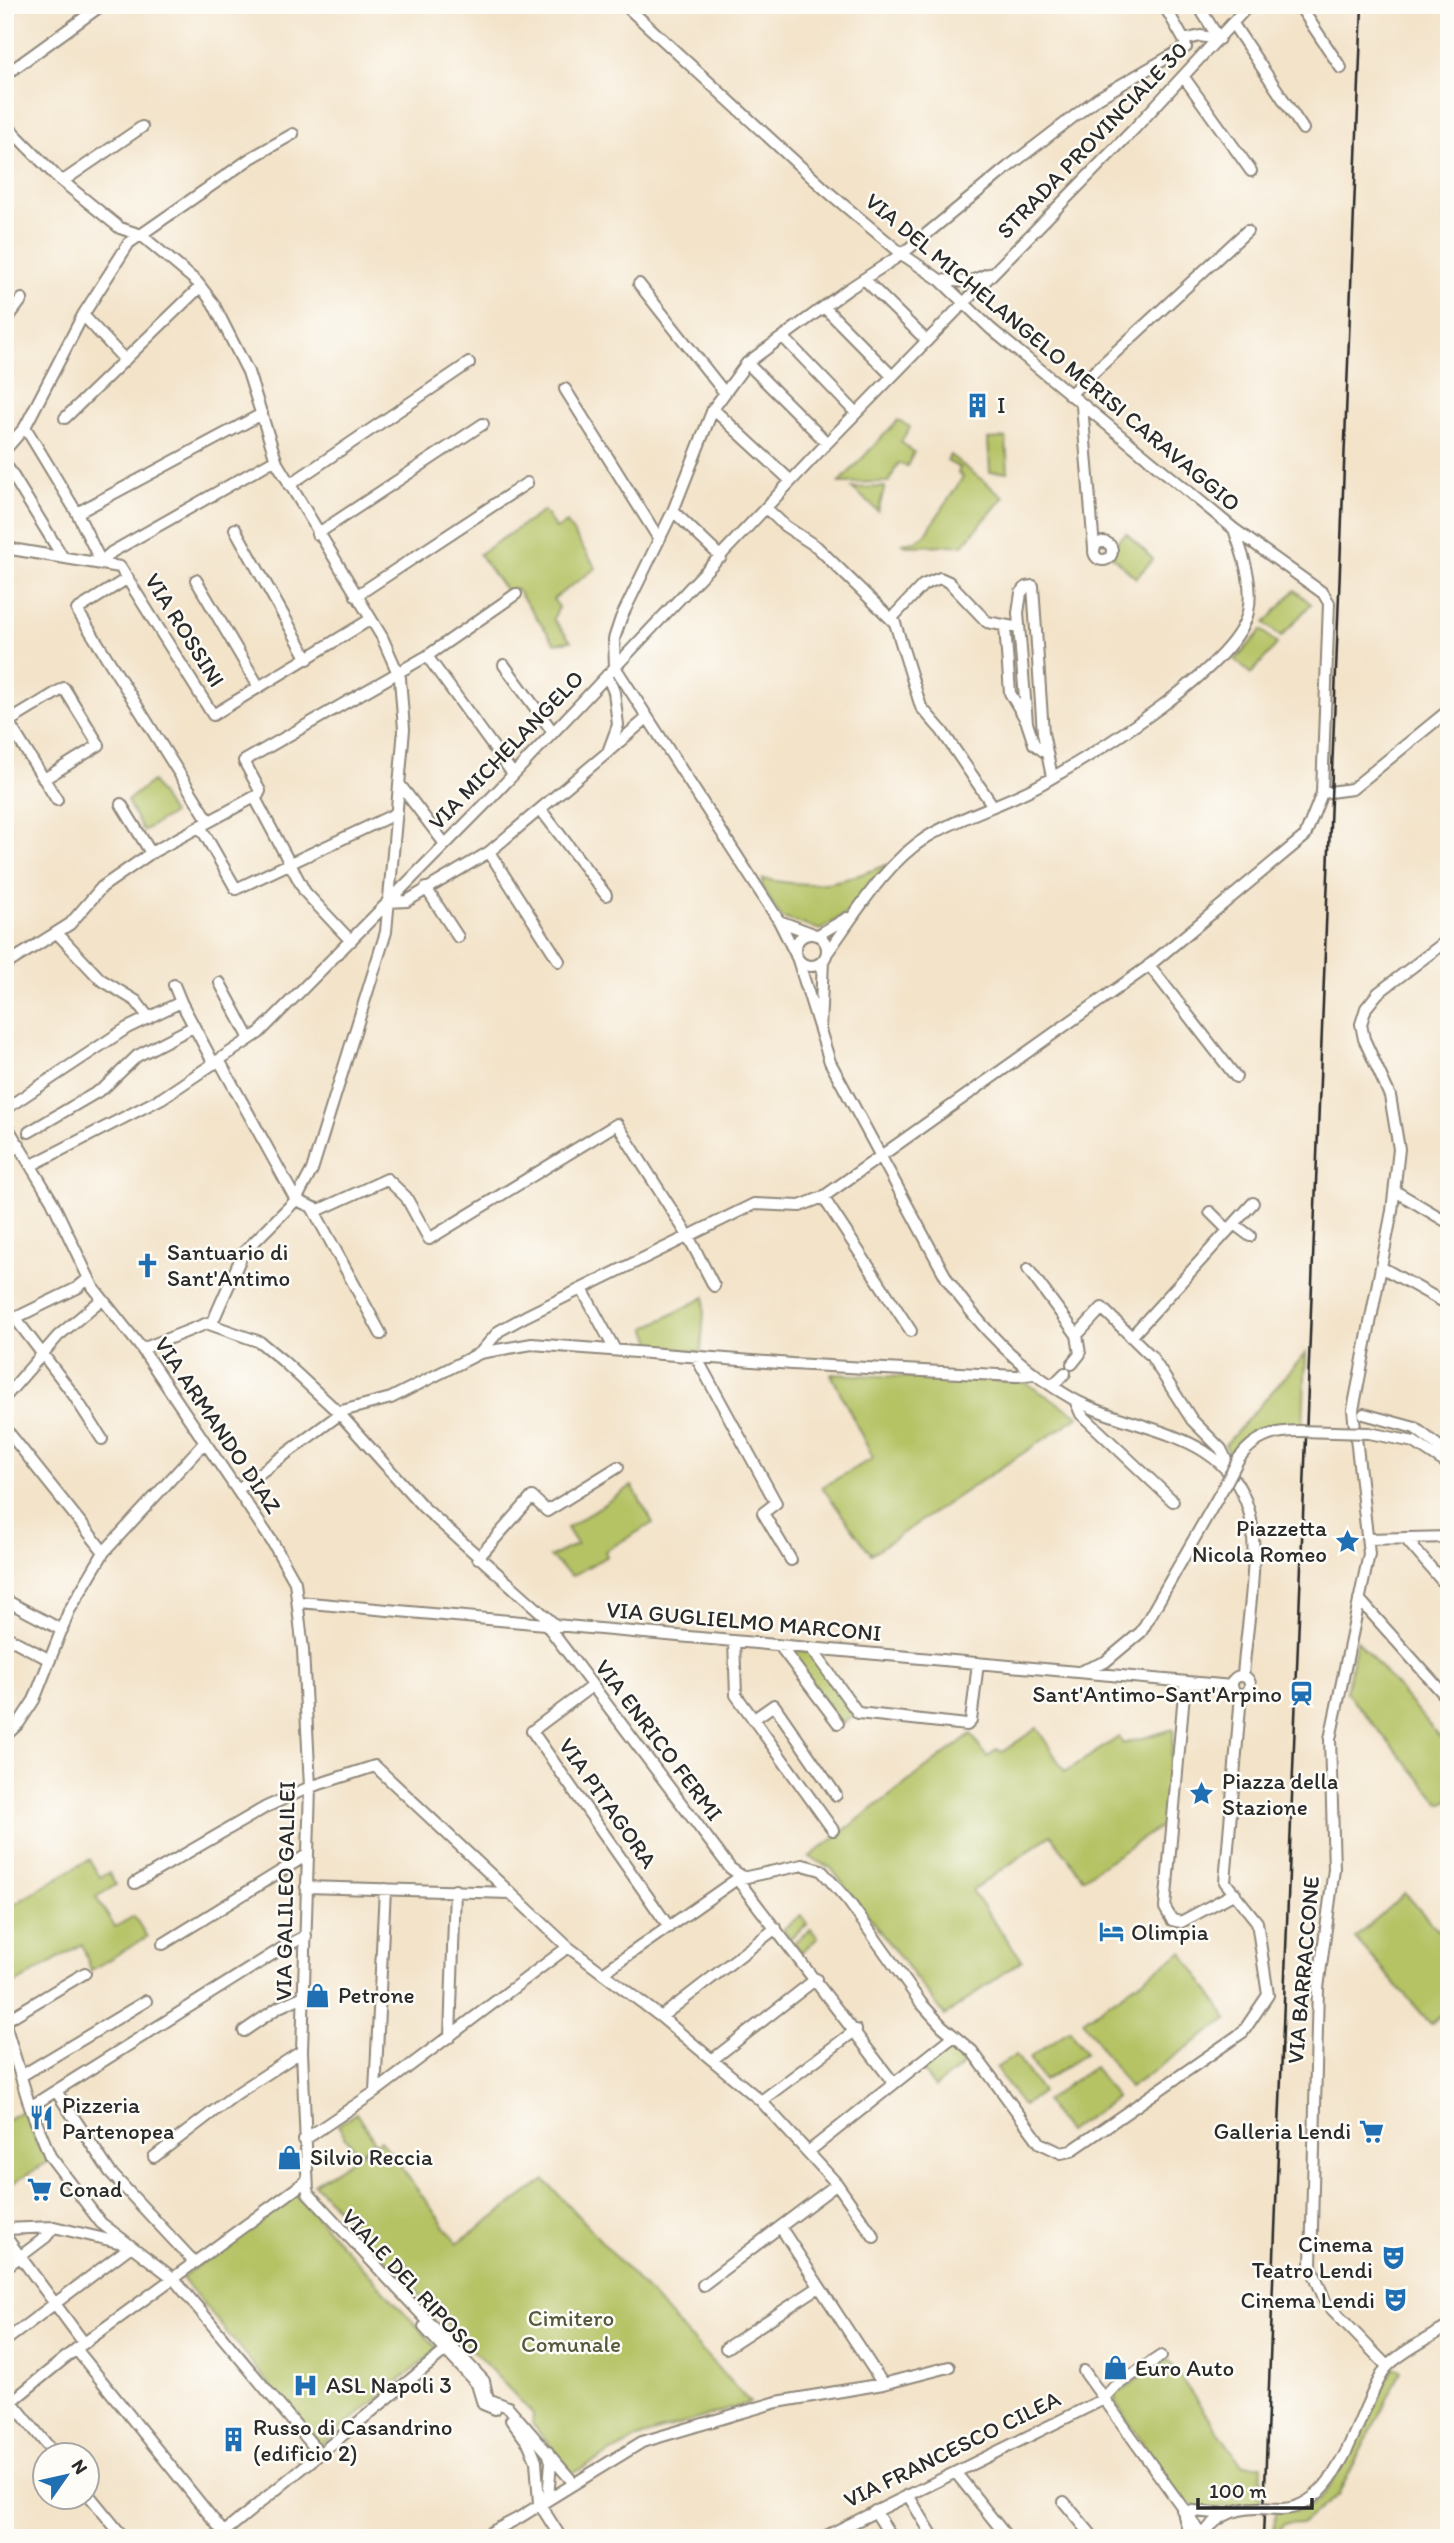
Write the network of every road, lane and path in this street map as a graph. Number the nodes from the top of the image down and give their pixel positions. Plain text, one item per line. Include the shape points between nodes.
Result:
1 (102, 5) edge
2 (625, 5) edge
3 (1164, 5) edge
4 (1198, 5) edge
5 (1249, 5) edge
6 (1299, 5) edge
7 (1233, 24) junction
8 (1219, 39) junction
9 (1184, 40) junction
10 (1341, 68) dead end
11 (5, 75) edge
12 (1183, 76) junction
13 (5, 124) edge
14 (142, 127) dead end
15 (1303, 129) dead end
16 (293, 134) dead end
17 (1251, 171) dead end
18 (63, 181) junction
19 (1247, 231) dead end
20 (141, 235) junction
21 (902, 254) junction
22 (994, 271) junction
23 (864, 279) junction
24 (940, 279) junction
25 (639, 284) dead end
26 (200, 287) junction
27 (22, 299) dead end
28 (964, 303) junction
29 (824, 307) junction
30 (83, 315) junction
31 (5, 322) edge
32 (784, 338) junction
33 (927, 341) junction
34 (125, 360) junction
35 (469, 363) dead end
36 (747, 363) junction
37 (892, 376) junction
38 (565, 390) dead end
39 (724, 392) junction
40 (1069, 395) junction
41 (1082, 406) junction
42 (713, 409) junction
43 (856, 413) junction
44 (262, 414) junction
45 (65, 418) dead end
46 (483, 424) dead end
47 (24, 427) junction
48 (827, 443) junction
49 (5, 450) edge
50 (276, 459) junction
51 (5, 463) edge
52 (791, 481) junction
53 (527, 483) dead end
54 (289, 485) junction
55 (766, 508) junction
56 (673, 511) junction
57 (77, 513) junction
58 (235, 529) dead end
59 (1234, 529) junction
60 (317, 534) junction
61 (659, 539) junction
62 (5, 548) edge
63 (1094, 548) dead end
64 (61, 556) junction
65 (721, 557) junction
66 (101, 562) junction
67 (128, 578) junction
68 (196, 580) dead end
69 (516, 594) dead end
70 (356, 596) junction
71 (372, 619) junction
72 (891, 619) junction
73 (1005, 625) junction
74 (1019, 628) junction
75 (427, 656) junction
76 (308, 659) junction
77 (504, 665) dead end
78 (611, 671) junction
79 (398, 672) junction
80 (259, 687) junction
81 (1449, 710) edge
82 (648, 718) junction
83 (7, 720) edge
84 (1027, 723) junction
85 (553, 732) junction
86 (608, 752) junction
87 (1046, 753) junction
88 (513, 775) junction
89 (1052, 777) junction
90 (44, 779) junction
91 (400, 785) junction
92 (1322, 793) junction
93 (255, 798) junction
94 (57, 800) dead end
95 (121, 804) dead end
96 (993, 806) junction
97 (541, 810) junction
98 (397, 813) junction
99 (204, 823) junction
100 (445, 844) junction
101 (489, 852) junction
102 (151, 853) junction
103 (291, 864) junction
104 (426, 888) junction
105 (606, 895) dead end
106 (387, 902) junction
107 (852, 914) junction
108 (779, 921) junction
109 (57, 933) junction
110 (814, 934) junction
111 (458, 937) dead end
112 (1449, 939) edge
113 (351, 941) junction
114 (796, 956) junction
115 (825, 957) junction
116 (559, 961) dead end
117 (5, 965) edge
118 (1149, 965) junction
119 (220, 983) dead end
120 (174, 985) dead end
121 (181, 1002) junction
122 (149, 1018) junction
123 (193, 1027) junction
124 (821, 1038) junction
125 (250, 1039) junction
126 (216, 1062) junction
127 (1236, 1077) dead end
128 (5, 1109) edge
129 (5, 1123) edge
130 (29, 1132) dead end
131 (19, 1144) junction
132 (5, 1154) edge
133 (879, 1156) junction
134 (32, 1165) junction
135 (1395, 1191) junction
136 (823, 1197) junction
137 (296, 1200) junction
138 (1253, 1203) dead end
139 (313, 1209) junction
140 (1210, 1212) dead end
141 (1449, 1223) edge
142 (1231, 1227) junction
143 (687, 1234) junction
144 (1250, 1236) dead end
145 (1381, 1266) junction
146 (1028, 1269) dead end
147 (89, 1279) junction
148 (714, 1286) dead end
149 (582, 1289) junction
150 (101, 1300) junction
151 (1449, 1305) edge
152 (10, 1321) edge
153 (209, 1324) junction
154 (911, 1331) dead end
155 (381, 1334) dead end
156 (1077, 1335) junction
157 (1131, 1337) junction
158 (614, 1348) junction
159 (142, 1349) junction
160 (480, 1353) junction
161 (44, 1356) junction
162 (696, 1357) junction
163 (1034, 1374) junction
164 (1052, 1386) junction
165 (5, 1397) edge
166 (1075, 1400) junction
167 (339, 1413) junction
168 (1364, 1414) dead end
169 (5, 1428) edge
170 (102, 1439) dead end
171 (204, 1443) junction
172 (1449, 1454) edge
173 (1449, 1465) edge
174 (618, 1467) dead end
175 (1238, 1485) junction
176 (237, 1490) junction
177 (1173, 1500) dead end
178 (1367, 1538) junction
179 (1405, 1538) junction
180 (1449, 1538) edge
181 (104, 1552) junction
182 (478, 1558) junction
183 (791, 1560) dead end
184 (1449, 1589) edge
185 (1359, 1599) junction
186 (5, 1600) edge
187 (299, 1602) junction
188 (550, 1625) junction
189 (62, 1630) junction
190 (5, 1636) edge
191 (734, 1641) junction
192 (780, 1646) junction
193 (811, 1648) junction
194 (50, 1660) junction
195 (978, 1664) junction
196 (1077, 1672) junction
197 (1243, 1676) junction
198 (1185, 1682) junction
199 (592, 1686) junction
200 (1232, 1686) junction
201 (1241, 1695) junction
202 (1449, 1700) edge
203 (754, 1719) junction
204 (838, 1723) dead end
205 (5, 1736) edge
206 (310, 1787) junction
207 (836, 1796) dead end
208 (833, 1830) dead end
209 (307, 1855) junction
210 (740, 1878) junction
211 (135, 1883) dead end
212 (306, 1887) junction
213 (385, 1889) junction
214 (454, 1890) junction
215 (510, 1893) junction
216 (1235, 1893) junction
217 (669, 1927) junction
218 (776, 1928) junction
219 (306, 1936) junction
220 (163, 1944) dead end
221 (569, 1947) junction
222 (604, 1972) junction
223 (85, 1973) dead end
224 (816, 1979) junction
225 (304, 1996) junction
226 (146, 2001) dead end
227 (662, 2017) junction
228 (5, 2023) edge
229 (856, 2030) junction
230 (244, 2031) dead end
231 (954, 2036) junction
232 (450, 2037) junction
233 (302, 2052) junction
234 (712, 2060) junction
235 (21, 2076) junction
236 (892, 2081) dead end
237 (56, 2091) junction
238 (375, 2092) junction
239 (761, 2101) junction
240 (30, 2107) junction
241 (304, 2140) junction
242 (808, 2152) junction
243 (154, 2157) dead end
244 (836, 2184) junction
245 (301, 2185) junction
246 (54, 2227) junction
247 (781, 2228) junction
248 (5, 2229) edge
249 (5, 2236) edge
250 (874, 2237) dead end
251 (128, 2245) junction
252 (20, 2258) junction
253 (195, 2263) junction
254 (5, 2268) edge
255 (173, 2278) junction
256 (703, 2285) dead end
257 (819, 2287) junction
258 (54, 2304) junction
259 (1449, 2326) edge
260 (5, 2341) edge
261 (80, 2346) junction
262 (449, 2348) junction
263 (726, 2348) dead end
264 (1161, 2357) dead end
265 (1387, 2366) junction
266 (949, 2367) dead end
267 (1084, 2371) dead end
268 (5, 2383) edge
269 (883, 2384) junction
270 (1102, 2400) junction
271 (8, 2404) edge
272 (44, 2442) edge
273 (547, 2450) junction
274 (320, 2454) junction
275 (956, 2473) junction
276 (546, 2476) junction
277 (573, 2482) junction
278 (908, 2495) junction
279 (543, 2500) junction
280 (1064, 2502) dead end
281 (1182, 2510) junction
282 (102, 2511) edge
283 (875, 2511) junction
284 (1227, 2514) junction
285 (1204, 2534) edge
286 (223, 2536) edge
287 (124, 2538) edge
288 (480, 2538) edge
289 (561, 2538) edge
290 (822, 2538) edge
291 (892, 2538) edge
292 (934, 2538) edge
293 (1008, 2538) edge
294 (1094, 2538) edge
295 (1190, 2538) edge

1 - 11 street
2 - 21 street, VIA DEL MICHELANGELO MERISI CARAVAGGIO via 817,183
3 - 9 street
4 - 8 street
5 - 7 street, STRADA PROVINCIALE 30
6 - 10 street
7 - 8 street, STRADA PROVINCIALE 30
7 - 15 street
8 - 9 street via 1200,36
8 - 12 street, STRADA PROVINCIALE 30
9 - 21 street via 1186,47 1098,98
12 - 17 street
12 - 22 street, STRADA PROVINCIALE 30
13 - 18 street
14 - 18 street
16 - 20 street
18 - 20 street via 120,228
19 - 40 street
20 - 26 street
20 - 30 street via 129,243
21 - 23 street
21 - 24 street, VIA DEL MICHELANGELO MERISI CARAVAGGIO
22 - 24 street via 969,282
22 - 28 street, STRADA PROVINCIALE 30
23 - 29 street
23 - 33 street
24 - 28 street, VIA DEL MICHELANGELO MERISI CARAVAGGIO
25 - 39 street
26 - 34 street
26 - 44 street via 230,334
27 - 31 street
28 - 33 street, VIA MICHELANGELO
28 - 40 street, VIA DEL MICHELANGELO MERISI CARAVAGGIO
29 - 32 street
29 - 37 street
30 - 34 street
30 - 47 street
32 - 36 street
32 - 43 street
33 - 37 street, VIA MICHELANGELO
34 - 45 street
35 - 54 street
36 - 39 street
36 - 48 street
37 - 43 street, VIA MICHELANGELO
38 - 61 street
39 - 42 street
40 - 41 street, VIA DEL MICHELANGELO MERISI CARAVAGGIO
41 - 59 street, VIA DEL MICHELANGELO MERISI CARAVAGGIO
41 - 63 street
42 - 52 street
42 - 56 street
43 - 48 street, VIA MICHELANGELO
44 - 50 street
44 - 57 street
46 - 60 street
47 - 49 street
47 - 57 street
48 - 52 street, VIA MICHELANGELO
50 - 54 street
50 - 66 street
51 - 64 street
52 - 55 street, VIA MICHELANGELO
53 - 70 street
54 - 60 street
55 - 65 street, VIA MICHELANGELO
55 - 72 street via 817,547
56 - 61 street
56 - 65 street
57 - 66 street
58 - 76 street
59 - 89 street, VIA DEL MICHELANGELO MERISI CARAVAGGIO via 1251,595 1240,630 1196,680
59 - 92 street via 1323,593 1329,603
60 - 70 street
61 - 78 street via 621,618
62 - 64 street
64 - 66 street
65 - 78 street, VIA MICHELANGELO
66 - 67 street, VIA ROSSINI via 120,567
67 - 80 street, VIA ROSSINI via 213,715
67 - 99 street via 77,610
68 - 80 street
69 - 75 street
70 - 71 street
71 - 76 street
71 - 79 street
72 - 73 street via 923,585 940,578 950,582 987,622
72 - 96 street via 920,707
73 - 74 street
73 - 84 street via 1010,693
74 - 84 street
74 - 87 street via 1021,593 1033,586
75 - 79 street
75 - 88 street
76 - 80 street
77 - 85 street
78 - 82 street
78 - 85 street, VIA MICHELANGELO
78 - 86 street via 618,725
79 - 91 street via 404,696
79 - 93 street via 244,761 260,791
81 - 92 street via 1352,789
82 - 86 street
82 - 108 street
83 - 90 street
83 - 90 street via 64,688 99,745
84 - 87 street via 1034,744
85 - 88 street, VIA MICHELANGELO
86 - 97 street
87 - 89 street
88 - 100 street, VIA MICHELANGELO
89 - 96 street, VIA DEL MICHELANGELO MERISI CARAVAGGIO
90 - 94 street
91 - 98 street
91 - 100 street
92 - 118 street via 1305,836
93 - 99 street
93 - 103 street
95 - 102 street
96 - 107 street, VIA DEL MICHELANGELO MERISI CARAVAGGIO via 905,853
97 - 101 street
97 - 105 street
98 - 103 street
98 - 106 street
99 - 102 street
99 - 103 street via 236,889
100 - 106 street, VIA MICHELANGELO
101 - 104 street
101 - 116 street
102 - 109 street via 103,887 80,915
103 - 113 street via 305,892
104 - 106 street via 407,901
104 - 111 street
106 - 113 street, VIA MICHELANGELO
106 - 137 street via 386,932 351,1049 312,1170
107 - 110 street, VIA DEL MICHELANGELO MERISI CARAVAGGIO
107 - 115 street, VIA DEL MICHELANGELO MERISI CARAVAGGIO
108 - 110 street
108 - 114 street
109 - 117 street
109 - 122 street via 100,979 136,1000
110 - 114 street via 797,942
110 - 115 street via 825,940
112 - 135 street, VIA BARRACCONE via 1378,993 1366,1008 1362,1024 1395,1117 1399,1149
113 - 125 street, VIA MICHELANGELO
114 - 115 street via 810,966
114 - 124 street
115 - 124 street
118 - 127 street
118 - 133 street
119 - 125 street
120 - 121 street
121 - 122 street
121 - 123 street
122 - 128 street
123 - 126 street
123 - 130 street via 137,1056 104,1088
124 - 133 street
125 - 126 street, VIA MICHELANGELO
126 - 134 street, VIA MICHELANGELO via 162,1098
126 - 137 street
129 - 131 street, VIA ARMANDO DIAZ
131 - 132 street
131 - 134 street, VIA ARMANDO DIAZ
133 - 136 street
133 - 163 street via 966,1307 987,1333
134 - 147 street, VIA ARMANDO DIAZ
135 - 141 street
135 - 145 street, VIA BARRACCONE
136 - 143 street via 800,1206 754,1204
136 - 154 street
137 - 139 street
137 - 153 street via 243,1253
138 - 142 street
139 - 143 street via 332,1206 387,1179 406,1197 429,1239 617,1124
139 - 155 street
140 - 142 street
142 - 144 street
142 - 157 street
143 - 148 street
143 - 149 street
145 - 151 street
145 - 178 street, VIA BARRACCONE via 1353,1410
146 - 156 street
147 - 150 street, VIA ARMANDO DIAZ
147 - 152 street
149 - 158 street
149 - 160 street via 499,1331
150 - 159 street, VIA ARMANDO DIAZ
150 - 161 street via 58,1336
152 - 161 street
153 - 159 street
153 - 167 street, VIA ENRICO FERMI via 260,1342
156 - 157 street via 1102,1308
156 - 164 street via 1080,1354
157 - 175 street via 1151,1356 1192,1420 1221,1449
158 - 160 street via 532,1344
158 - 162 street
159 - 171 street, VIA ARMANDO DIAZ
160 - 167 street via 391,1398
161 - 165 street
161 - 170 street
162 - 163 street
162 - 183 street via 776,1503 764,1513
163 - 164 street
164 - 166 street
166 - 175 street via 1202,1448
166 - 177 street via 1081,1413
167 - 176 street
167 - 182 street, VIA ENRICO FERMI via 423,1507
168 - 172 street via 1415,1428
169 - 181 street
171 - 176 street, VIA ARMANDO DIAZ
171 - 181 street
173 - 196 street, bridge via 1414,1442 1369,1433 1299,1431 1267,1435 1254,1442 1239,1458 1141,1632 1105,1662
174 - 182 street via 547,1511 532,1497
175 - 197 street via 1254,1540
176 - 187 street, VIA ARMANDO DIAZ via 295,1582
178 - 179 street
178 - 185 street, VIA BARRACCONE via 1369,1554
179 - 180 street
179 - 184 street
181 - 189 street
182 - 188 street, VIA ENRICO FERMI
185 - 202 street
185 - 265 street, VIA BARRACCONE via 1330,1739 1334,1869 1318,1988 1311,2266 1326,2303
186 - 189 street
187 - 188 street, VIA GUGLIELMO MARCONI
187 - 206 street, VIA GALILEO GALILEI
188 - 191 street, VIA GUGLIELMO MARCONI
188 - 199 street, VIA ENRICO FERMI
189 - 194 street
190 - 194 street
191 - 192 street, VIA GUGLIELMO MARCONI
191 - 203 street via 736,1695
192 - 193 street, VIA GUGLIELMO MARCONI
192 - 204 street
193 - 195 street, VIA GUGLIELMO MARCONI
193 - 195 street via 858,1713 967,1725
194 - 205 street via 34,1700
195 - 196 street, VIA GUGLIELMO MARCONI
196 - 198 street, VIA GUGLIELMO MARCONI
197 - 200 street via 1235,1678
197 - 201 street via 1251,1685
198 - 200 street, VIA GUGLIELMO MARCONI
198 - 216 street via 1165,1908 1172,1920 1181,1922
199 - 210 street, VIA ENRICO FERMI
199 - 217 street, VIA PITAGORA via 532,1731
200 - 201 street
201 - 216 street via 1225,1882
203 - 207 street via 774,1705
203 - 208 street
206 - 209 street, VIA GALILEO GALILEI
206 - 211 street via 237,1822
206 - 215 street via 375,1766
209 - 212 street, VIA GALILEO GALILEI
209 - 220 street
210 - 217 street
210 - 218 street, VIA ENRICO FERMI
210 - 231 street via 803,1865 821,1870 921,2003
212 - 213 street
212 - 219 street, VIA GALILEO GALILEI
213 - 214 street
213 - 238 street
214 - 215 street
214 - 232 street
215 - 221 street
216 - 231 street via 1257,1922 1269,1988 1250,2026 1071,2151 1061,2153 1040,2143 972,2051
217 - 222 street
218 - 224 street, VIA ENRICO FERMI
218 - 227 street
219 - 225 street, VIA GALILEO GALILEI
219 - 237 street
221 - 222 street
221 - 232 street
222 - 227 street
223 - 228 street
224 - 229 street, VIA ENRICO FERMI
224 - 234 street
225 - 230 street
225 - 233 street, VIA GALILEO GALILEI
226 - 235 street
227 - 234 street
228 - 235 street
229 - 236 street, VIA ENRICO FERMI
229 - 239 street
231 - 242 street
232 - 238 street
233 - 241 street, VIA GALILEO GALILEI
233 - 243 street via 236,2094
234 - 239 street
235 - 240 street
237 - 240 street
237 - 253 street via 110,2172
238 - 241 street
239 - 242 street
240 - 251 street via 50,2156 101,2223
241 - 245 street, VIA GALILEO GALILEI
242 - 244 street
244 - 247 street
244 - 250 street
245 - 253 street
245 - 262 street, VIALE DEL RIPOSO
246 - 248 street
246 - 251 street
246 - 252 street
247 - 256 street
247 - 257 street
249 - 252 street
251 - 255 street
251 - 258 street
252 - 254 street
252 - 258 street
253 - 255 street
255 - 261 street
255 - 274 street
257 - 263 street
257 - 269 street
258 - 260 street
258 - 261 street
259 - 265 street
261 - 271 street
261 - 286 street
262 - 273 street, VIALE DEL RIPOSO via 484,2381 488,2399 508,2407
262 - 274 street
262 - 276 street, VIALE DEL RIPOSO via 477,2384 483,2404 505,2413
264 - 270 street, VIA FRANCESCO CILEA
265 - 284 street, bridge via 1321,2492 1299,2507
266 - 269 street
267 - 270 street
268 - 271 street
269 - 277 street via 777,2402 654,2438
270 - 275 street, VIA FRANCESCO CILEA
270 - 281 street via 1110,2404
271 - 272 street
273 - 276 street
273 - 277 street, VIALE DEL RIPOSO
274 - 286 street
275 - 278 street, VIA FRANCESCO CILEA
275 - 293 street
276 - 277 street, VIALE DEL RIPOSO
276 - 279 street
277 - 279 street
278 - 283 street, VIA FRANCESCO CILEA
278 - 292 street
279 - 288 street
279 - 289 street
280 - 294 street
281 - 284 street
281 - 285 street
281 - 295 street
282 - 287 street
283 - 290 street, VIA FRANCESCO CILEA
283 - 291 street
284 - 285 street

